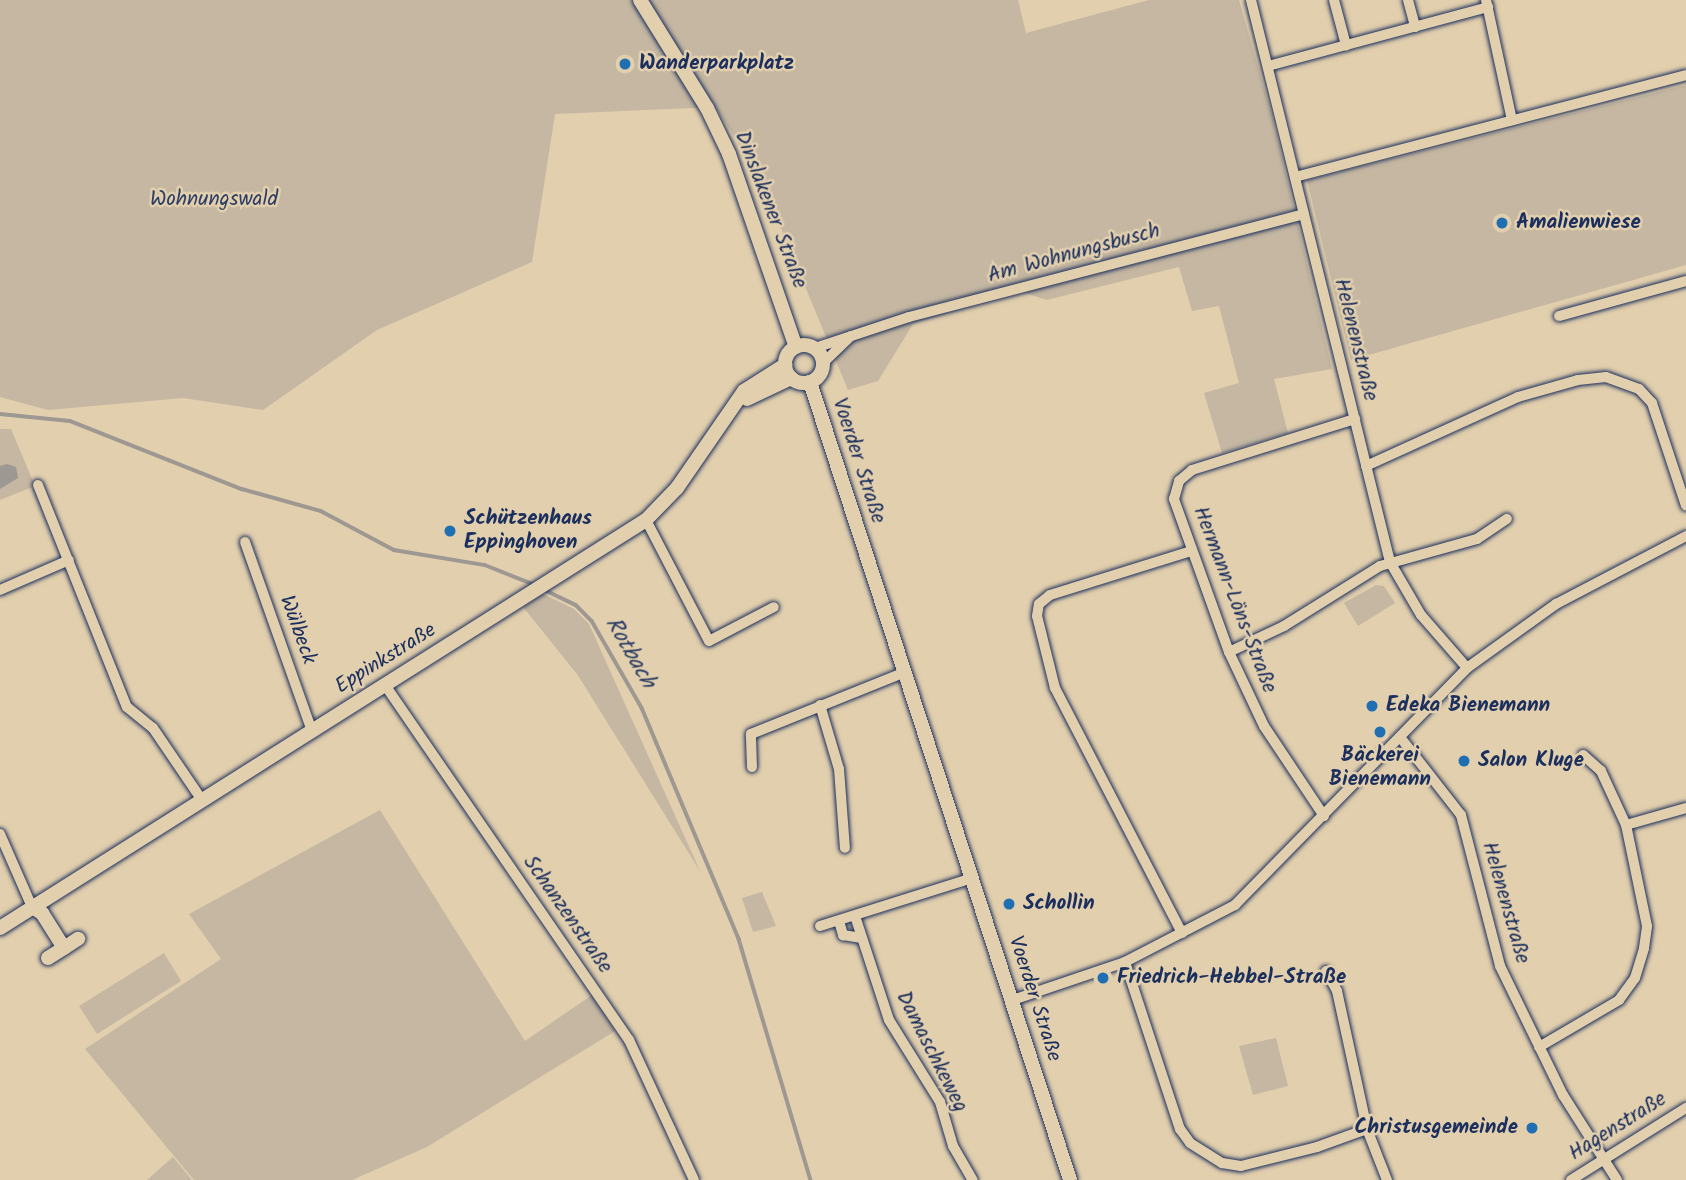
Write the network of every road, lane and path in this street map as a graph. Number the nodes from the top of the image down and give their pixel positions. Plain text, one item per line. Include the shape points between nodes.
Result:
1 (640, 0) edge
2 (1251, 0) edge
3 (1334, 0) edge
4 (1408, 0) edge
5 (1487, 4) edge
6 (1415, 27) junction
7 (1346, 45) junction
8 (1268, 65) junction
9 (1686, 75) edge
10 (1512, 120) junction
11 (1295, 177) junction
12 (1304, 214) junction
13 (1686, 281) edge
14 (1559, 316) dead end
15 (855, 333) junction
16 (796, 347) junction
17 (815, 348) junction
18 (823, 363) junction
19 (788, 372) junction
20 (810, 382) junction
21 (1355, 419) junction
22 (1366, 466) junction
23 (38, 485) dead end
24 (1686, 506) edge
25 (1507, 519) dead end
26 (646, 520) junction
27 (1686, 536) edge
28 (245, 542) dead end
29 (1191, 551) junction
30 (69, 560) junction
31 (1390, 562) junction
32 (0, 590) edge
33 (774, 607) dead end
34 (1228, 652) junction
35 (1467, 668) junction
36 (905, 672) junction
37 (385, 685) junction
38 (820, 705) junction
39 (312, 731) junction
40 (1400, 737) junction
41 (1583, 755) dead end
42 (752, 767) dead end
43 (202, 800) junction
44 (1686, 808) edge
45 (1324, 816) junction
46 (1626, 825) junction
47 (0, 834) edge
48 (845, 848) dead end
49 (972, 878) junction
50 (32, 907) junction
51 (855, 916) junction
52 (839, 921) junction
53 (820, 926) dead end
54 (0, 928) edge
55 (1182, 933) junction
56 (862, 938) junction
57 (78, 939) dead end
58 (64, 948) junction
59 (48, 958) dead end
60 (1125, 961) junction
61 (1326, 971) dead end
62 (1013, 1000) junction
63 (1539, 1046) junction
64 (1686, 1108) edge
65 (1367, 1129) junction
66 (1603, 1160) junction
67 (694, 1180) edge
68 (973, 1180) edge
69 (1070, 1180) edge
70 (1387, 1180) edge
71 (1571, 1180) edge
72 (1617, 1180) edge

1 - 16 main road, Dinslakener Straße via 707,108 729,154
2 - 8 street, Helenenstraße
3 - 7 street
4 - 6 street
5 - 6 street
5 - 10 street
6 - 7 street
7 - 8 street
8 - 11 street, Helenenstraße
9 - 10 street
10 - 11 street
11 - 12 street, Helenenstraße
12 - 15 street, Am Wohnungsbusch
12 - 21 street, Helenenstraße
13 - 14 street
15 - 17 street, Am Wohnungsbusch
15 - 18 street, Am Wohnungsbusch
16 - 17 main road
16 - 19 main road
17 - 18 main road
18 - 20 main road, Voerder Straße via 820,374
19 - 20 main road, Voerder Straße
19 - 26 main road, Eppinkstraße via 744,391 677,488
20 - 36 main road, Voerder Straße
21 - 22 street, Helenenstraße
21 - 29 street, Hermann-Löns-Straße via 1192,470 1179,481 1174,499
22 - 24 street via 1518,397 1606,377 1639,389 1652,403
22 - 31 street, Helenenstraße
23 - 30 street
25 - 31 street via 1477,539
26 - 33 street via 709,641
26 - 37 main road, Eppinkstraße
27 - 35 street via 1556,604
28 - 39 street, Wülbeck
29 - 34 street, Hermann-Löns-Straße
29 - 55 street via 1050,595 1039,604 1037,616 1055,688
30 - 32 street
30 - 43 street via 127,707 153,728
31 - 34 street via 1284,626
31 - 35 street, Helenenstraße via 1421,615
34 - 45 street, Hermann-Löns-Straße via 1264,726
35 - 40 street
36 - 38 street
36 - 49 main road, Voerder Straße
37 - 39 main road, Eppinkstraße
37 - 67 street, Schanzenstraße via 629,1040
38 - 42 street via 751,734
38 - 48 street via 839,769
39 - 43 main road, Eppinkstraße
40 - 45 street
40 - 63 street, Helenenstraße via 1461,815 1500,966
41 - 46 street via 1601,771
43 - 50 main road, Eppinkstraße
44 - 46 street
45 - 55 street via 1235,905
46 - 63 street via 1647,926 1635,978 1619,1000
47 - 50 street
49 - 51 street
49 - 62 main road, Voerder Straße
50 - 54 main road, Eppinkstraße
50 - 58 main road via 42,914
51 - 52 street
51 - 56 street, Damaschkeweg
52 - 53 street
52 - 56 street via 843,935
55 - 60 street
56 - 68 street, Damaschkeweg via 889,1020 940,1102 953,1146
57 - 58 main road
58 - 59 main road
60 - 62 street
60 - 65 street via 1180,1129 1190,1143 1222,1163 1241,1166
61 - 65 street via 1337,991
62 - 69 main road, Voerder Straße
63 - 66 street, Helenenstraße
64 - 66 street, Hagenstraße
65 - 70 street
66 - 71 street, Hagenstraße
66 - 72 street, Helenenstraße

